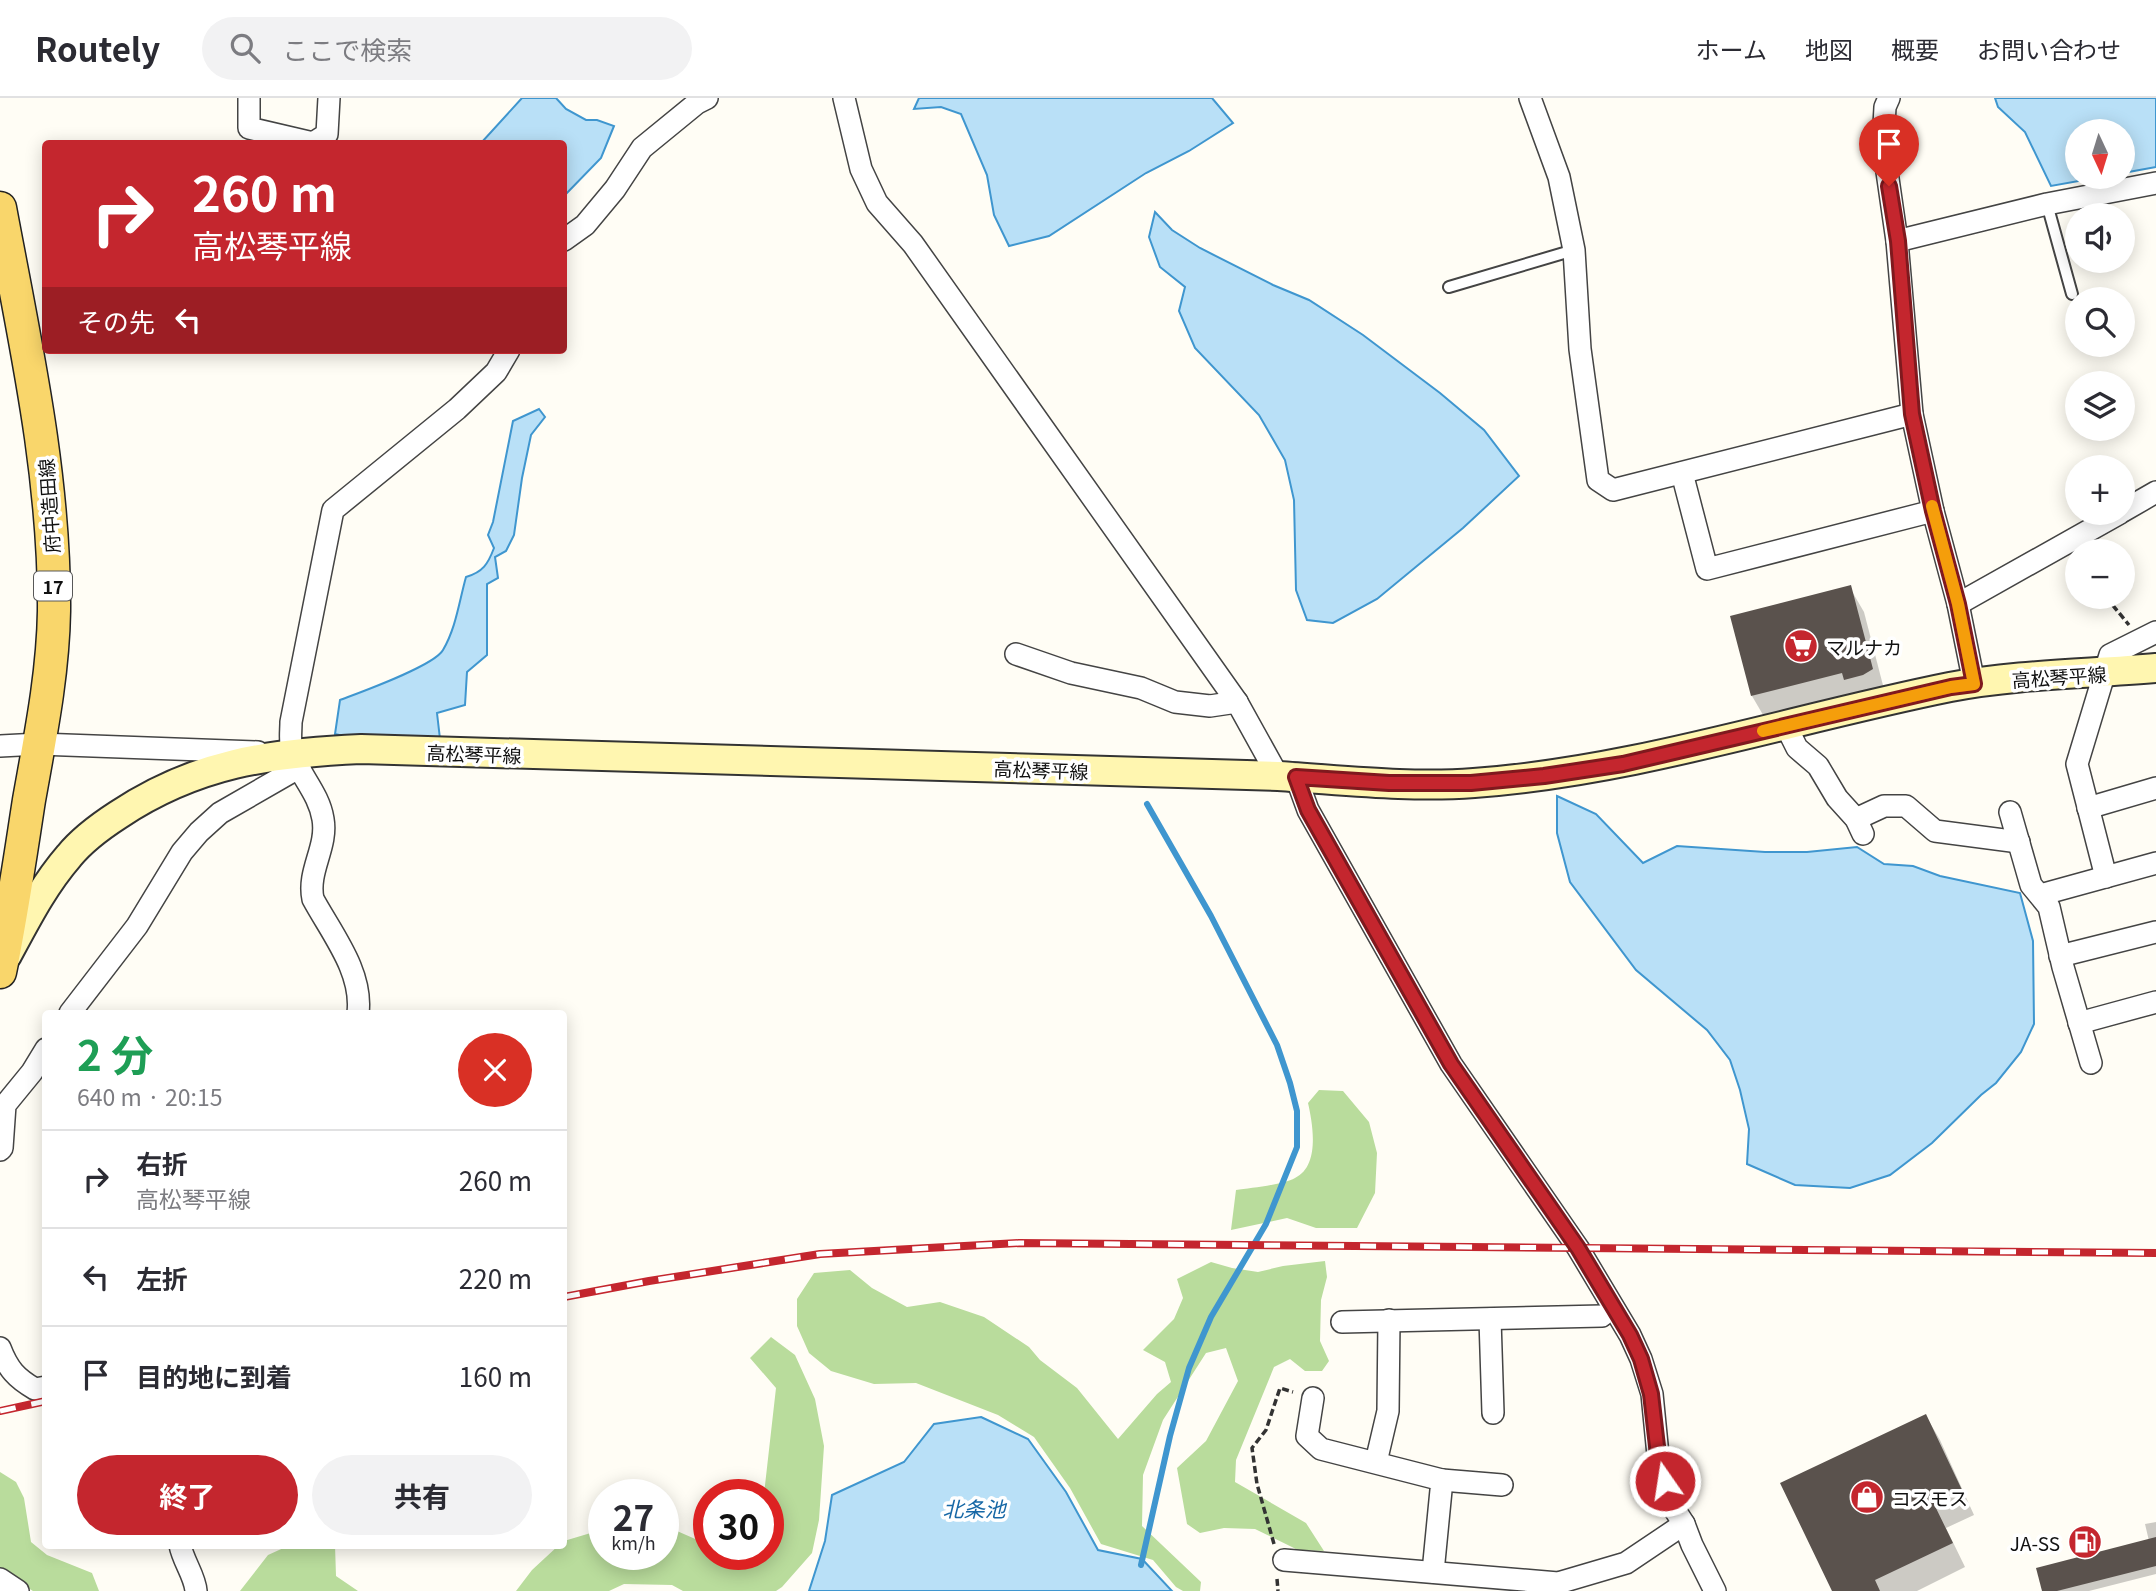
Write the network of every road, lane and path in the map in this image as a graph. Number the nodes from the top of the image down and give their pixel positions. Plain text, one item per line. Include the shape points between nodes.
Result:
1 (249, 98) edge
2 (329, 98) edge
3 (707, 98) edge
4 (844, 98) edge
5 (1530, 98) edge
6 (1889, 98) edge
7 (300, 140) edge
8 (318, 140) edge
9 (2156, 183) edge
10 (2047, 204) junction
11 (0, 208) edge
12 (567, 238) edge
13 (1898, 241) junction
14 (1574, 250) junction
15 (2070, 287) edge
16 (1448, 288) dead end
17 (507, 354) edge
18 (1912, 414) junction
19 (1682, 473) junction
20 (2156, 492) edge
21 (2135, 504) edge
22 (1933, 511) junction
23 (2098, 525) edge
24 (1958, 604) junction
25 (2119, 609) edge
26 (2149, 636) edge
27 (1016, 654) dead end
28 (2156, 668) edge
29 (2103, 673) junction
30 (1974, 684) junction
31 (1237, 702) junction
32 (1786, 726) junction
33 (39, 744) junction
34 (0, 746) edge
35 (296, 760) junction
36 (1287, 776) junction
37 (2156, 788) edge
38 (2088, 808) junction
39 (2010, 813) dead end
40 (22, 842) junction
41 (2019, 842) junction
42 (2156, 863) edge
43 (57, 871) junction
44 (2106, 877) junction
45 (2040, 895) junction
46 (2156, 932) edge
47 (2060, 957) junction
48 (1, 968) edge
49 (2156, 1002) edge
50 (72, 1010) edge
51 (358, 1010) edge
52 (2079, 1023) junction
53 (42, 1056) edge
54 (2091, 1063) dead end
55 (0, 1150) edge
56 (1602, 1316) dead end
57 (1490, 1319) junction
58 (1389, 1320) junction
59 (1342, 1322) dead end
60 (0, 1348) edge
61 (42, 1389) edge
62 (1313, 1398) joint
63 (1493, 1413) dead end
64 (1376, 1462) junction
65 (1442, 1480) junction
66 (1502, 1485) dead end
67 (1684, 1524) junction
68 (181, 1549) edge
69 (1279, 1558) junction
70 (1433, 1572) junction
71 (0, 1579) edge
72 (18, 1591) edge
73 (196, 1591) edge
74 (1278, 1591) edge
75 (1715, 1591) edge

1 - 7 street via 249,128
2 - 8 street via 327,134
3 - 12 street via 642,148 585,225
4 - 31 street via 861,169 877,203 913,244
5 - 14 street via 1559,177
6 - 13 street via 1883,144
9 - 10 street
10 - 13 street
10 - 15 lane
11 - 33 main road, 府中造田線 / 17 via 50,502 54,612
13 - 18 street
14 - 16 lane
14 - 19 street via 1580,349 1598,480 1613,490
17 - 35 street via 496,373 457,409 333,510 291,722
18 - 19 street
18 - 22 street
19 - 22 street via 1707,569
20 - 21 street
22 - 24 street
23 - 24 street
24 - 30 street
25 - 26 path
26 - 29 street via 2110,655
27 - 31 street via 1175,702 1210,706
28 - 29 main road, 高松琴平線
29 - 30 main road, 高松琴平線
29 - 38 street via 2077,764
30 - 32 main road, 高松琴平線
31 - 36 street
32 - 36 main road, 高松琴平線 via 1623,764 1471,783
32 - 41 street via 1797,748 1818,766 1859,827 1884,806 1906,806 1935,831
33 - 34 street
33 - 35 street
33 - 40 main road, 府中造田線 / 17
35 - 36 main road, 高松琴平線 via 361,750
35 - 43 main road, 高松琴平線 via 249,760 175,783 106,823
35 - 50 street via 199,832 137,926
35 - 51 street via 320,803 324,822 310,886 313,899 354,972
36 - 67 street via 1451,1064 1578,1248 1630,1335 1651,1394 1658,1455 1672,1507
37 - 38 street
38 - 44 street
39 - 41 street
40 - 43 main road
40 - 48 main road, 府中造田線 / 17
41 - 45 street via 2032,885
42 - 44 street
43 - 48 main road, 高松琴平線
44 - 45 street
45 - 47 street via 2049,907
46 - 47 street
47 - 52 street
49 - 52 street
52 - 54 street
53 - 55 street via 5,1105
56 - 57 street
57 - 58 street
57 - 63 street
58 - 59 street
58 - 64 street via 1388,1411
60 - 61 street via 7,1366 22,1382
62 - 64 street via 1307,1436 1321,1450
62 - 69 path via 1280,1388 1266,1430 1252,1448 1257,1484
64 - 65 street
65 - 66 street
65 - 70 street
67 - 70 street via 1626,1563 1558,1584
67 - 75 street
68 - 73 street
69 - 70 street
69 - 74 path
71 - 72 street

